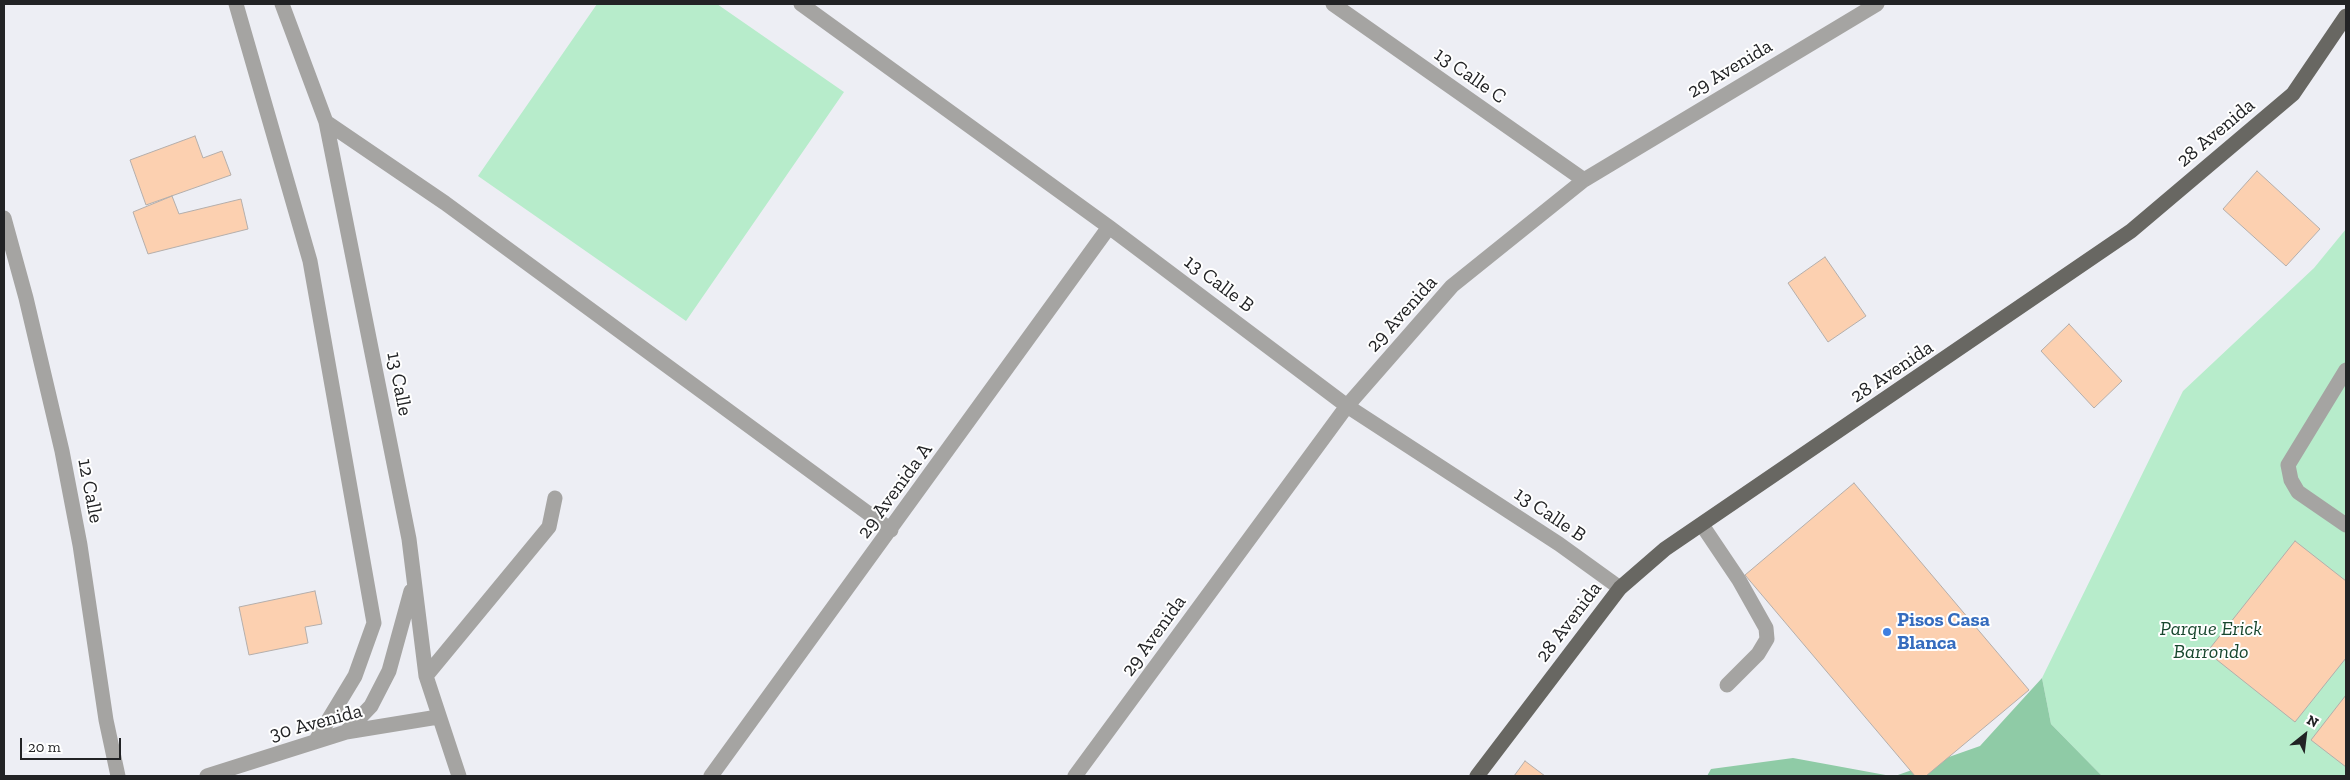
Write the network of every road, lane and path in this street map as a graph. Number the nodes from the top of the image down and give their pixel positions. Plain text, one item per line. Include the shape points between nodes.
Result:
1 (236, 4) edge
2 (282, 4) edge
3 (801, 4) edge
4 (1334, 4) edge
5 (1877, 4) edge
6 (1858, 8) edge
7 (2346, 16) edge
8 (326, 122) junction
9 (1584, 180) junction
10 (4, 218) edge
11 (1109, 227) junction
12 (2346, 370) edge
13 (1347, 406) junction
14 (555, 498) dead end
15 (1702, 524) junction
16 (2346, 525) edge
17 (891, 530) junction
18 (413, 583) junction
19 (1620, 588) junction
20 (426, 676) junction
21 (1727, 685) dead end
22 (438, 717) junction
23 (346, 732) junction
24 (315, 742) junction
25 (118, 776) edge
26 (207, 776) edge
27 (459, 776) edge
28 (711, 776) edge
29 (1075, 776) edge
30 (1477, 776) edge

1 - 24 street via 310,261 374,623 355,676
2 - 8 street, 13 Calle
3 - 11 street, 13 Calle B
4 - 9 street, 13 Calle C
5 - 6 street, 29 Avenida
6 - 9 street, 29 Avenida
7 - 15 main road, 28 Avenida via 2293,94 2131,231
8 - 17 street via 445,203
8 - 18 street, 13 Calle via 409,539
9 - 13 street, 29 Avenida via 1452,286
10 - 25 street, 12 Calle via 62,451
11 - 13 street, 13 Calle B
11 - 17 street, 29 Avenida A
12 - 16 street via 2288,465 2298,492
13 - 19 street, 13 Calle B via 1559,544
13 - 29 street, 29 Avenida
14 - 20 street via 549,528
15 - 19 main road, 28 Avenida via 1665,549
15 - 21 street via 1766,628 1767,639 1758,654
17 - 28 street, 29 Avenida A
18 - 20 street, 13 Calle
18 - 23 street via 389,671 371,706
19 - 30 main road, 28 Avenida
20 - 22 street, 13 Calle
22 - 23 street, 30 Avenida
22 - 27 street, 13 Calle
23 - 24 street, 30 Avenida
24 - 26 street, 30 Avenida

